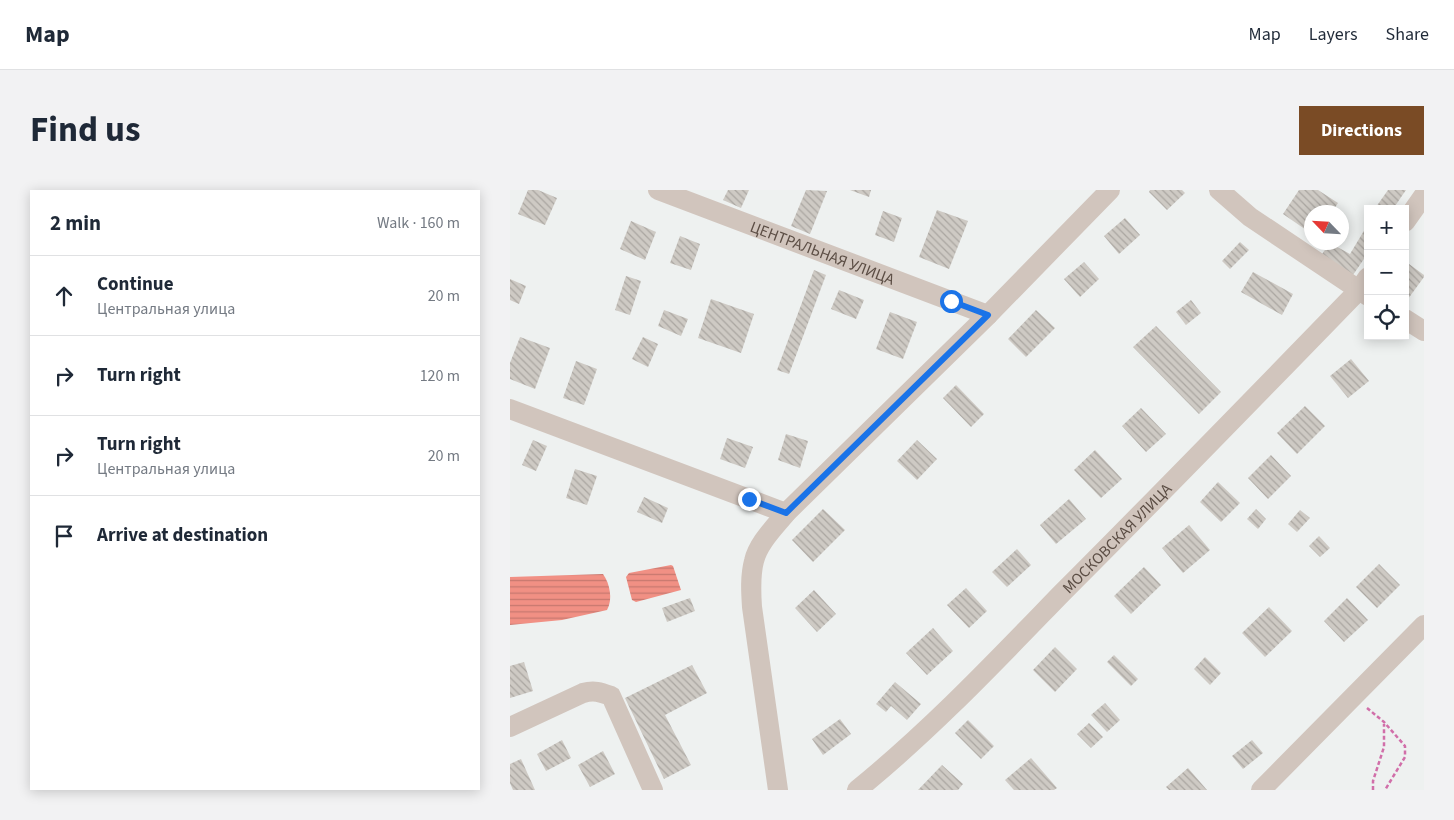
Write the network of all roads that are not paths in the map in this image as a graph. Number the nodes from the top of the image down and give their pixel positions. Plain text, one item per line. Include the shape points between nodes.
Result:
1 (658, 190) edge
2 (1110, 190) edge
3 (1219, 190) edge
4 (1424, 195) edge
5 (1409, 216) edge
6 (1364, 286) edge
7 (1364, 288) edge
8 (988, 315) junction
9 (1409, 322) edge
10 (1424, 331) edge
11 (510, 409) edge
12 (786, 513) junction
13 (1424, 625) edge
14 (510, 727) edge
15 (653, 790) edge
16 (778, 790) edge
17 (857, 790) edge
18 (1261, 790) edge

1 - 8 street, ЦЕНТРАЛЬНАЯ УЛИЦА
2 - 8 street
3 - 6 street via 1250,217
4 - 5 street
7 - 17 street, МОСКОВСКАЯ УЛИЦА via 951,706 897,758
8 - 12 street
9 - 10 street
11 - 12 street
12 - 16 street via 762,543 754,560 751,584
13 - 18 street
14 - 15 street via 583,693 593,690 611,696

